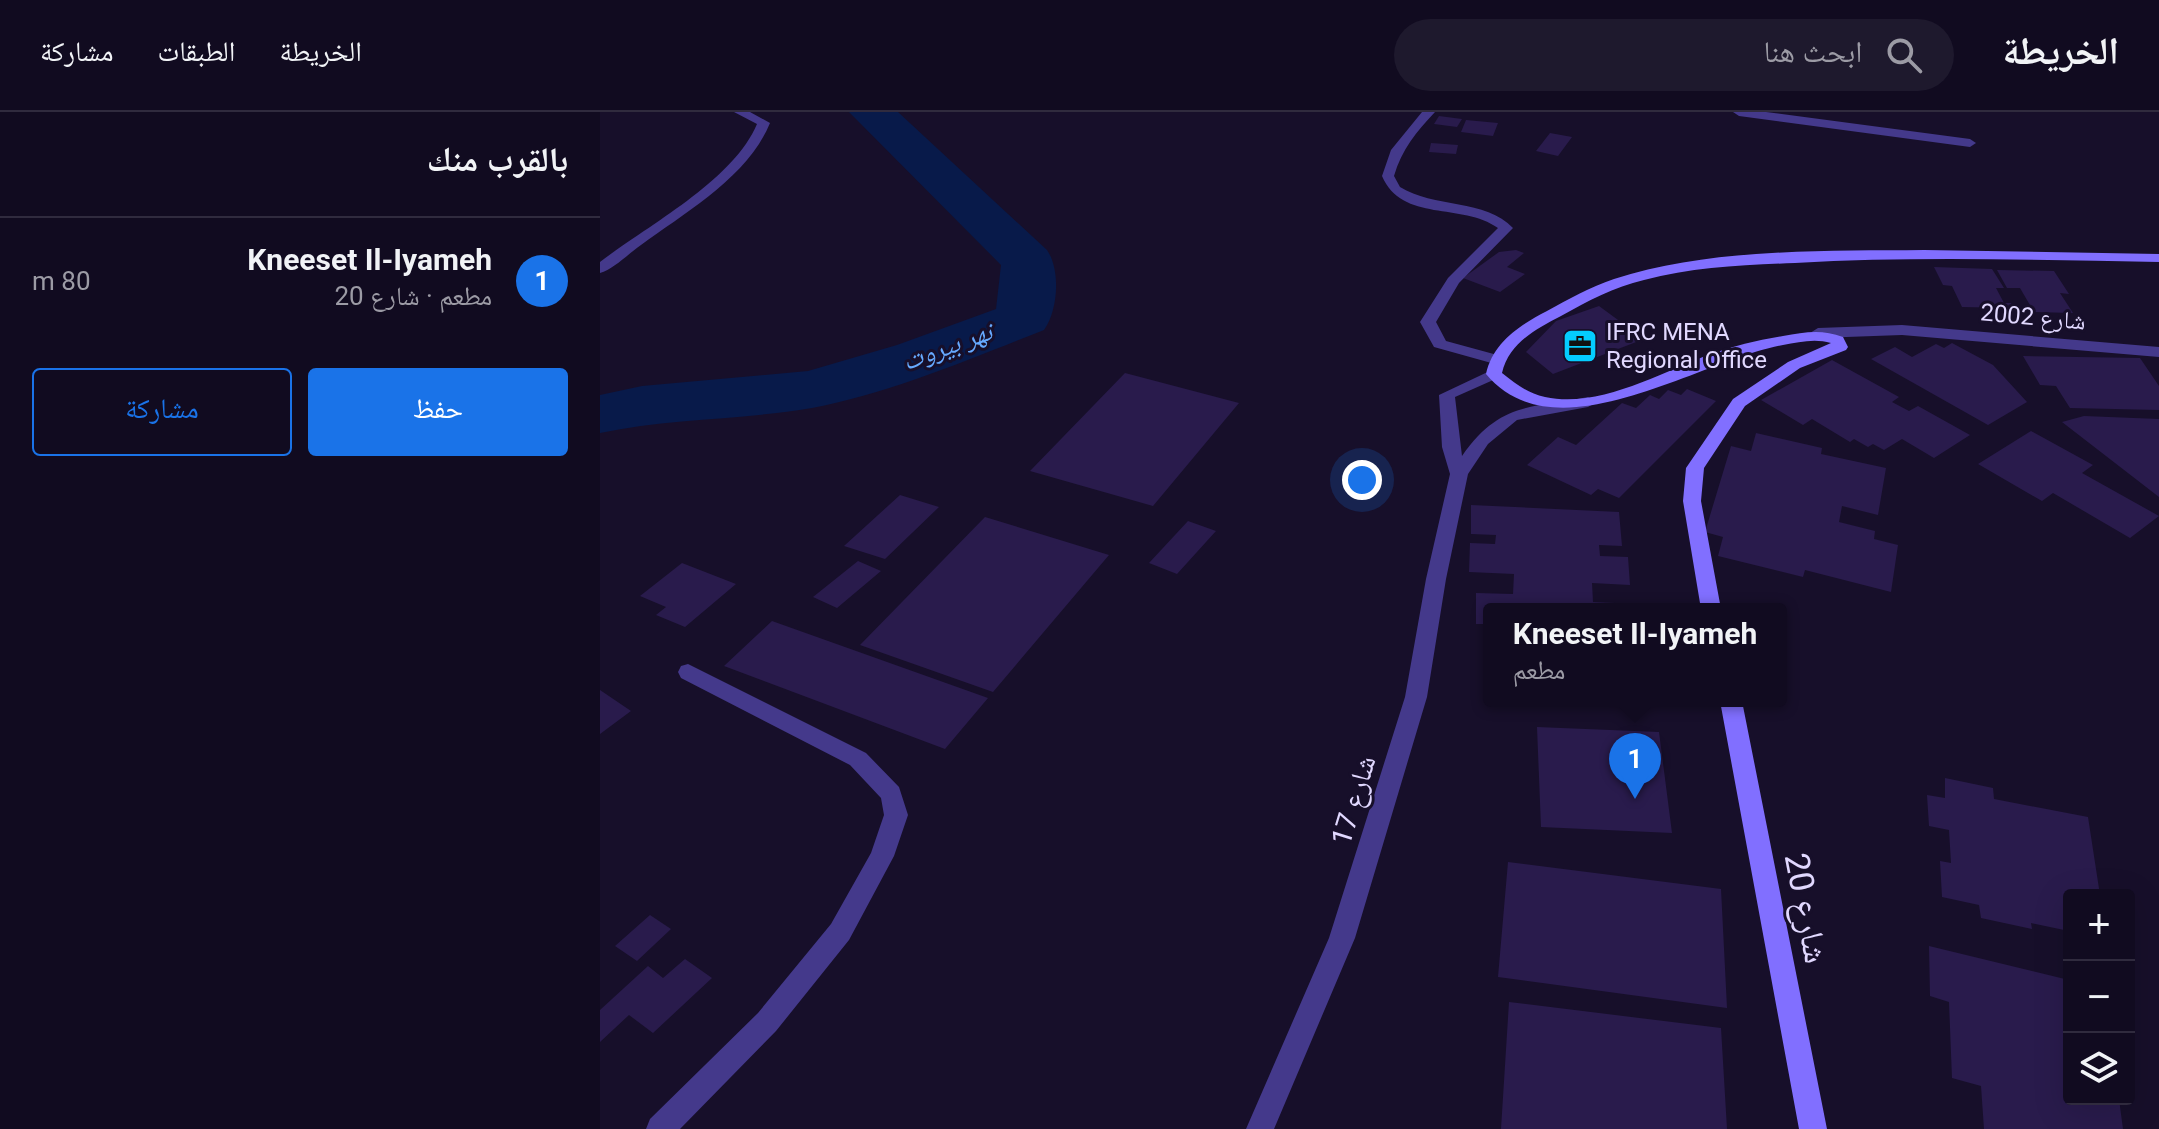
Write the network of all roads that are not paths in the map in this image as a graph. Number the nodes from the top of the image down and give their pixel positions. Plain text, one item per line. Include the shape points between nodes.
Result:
1 (740, 112) edge
2 (1429, 112) edge
3 (1739, 112) edge
4 (1970, 143) dead end
5 (2159, 258) edge
6 (600, 269) edge
7 (1902, 330) junction
8 (1818, 333) junction
9 (1840, 347) junction
10 (2159, 352) edge
11 (1494, 367) junction
12 (1595, 401) junction
13 (1459, 474) junction
14 (1710, 603) edge
15 (688, 672) dead end
16 (1732, 707) edge
17 (660, 1129) edge
18 (1260, 1129) edge
19 (1813, 1129) edge

1 - 6 street via 764,123 756,145 707,190
2 - 11 street via 1410,131 1388,168 1390,182 1396,192 1428,206 1492,217 1506,228 1453,281 1428,322 1440,344
3 - 4 street
5 - 11 street via 1892,254 1684,268 1603,288 1525,331
7 - 8 street, شارع 2002
7 - 9 street, شارع 2002
7 - 10 street, شارع 2002
8 - 9 street via 1838,340
8 - 12 street via 1718,357
9 - 14 street via 1794,365 1739,403 1695,468 1692,501
11 - 12 street via 1507,389 1527,398 1565,404
11 - 13 street, شارع 17 via 1447,395
12 - 13 street, شارع 17 via 1512,416 1482,440
13 - 18 street, شارع 17 via 1416,697 1342,938
15 - 17 street via 858,759 891,794 896,815 882,856 840,932 767,1022
16 - 19 street, شارع 20

